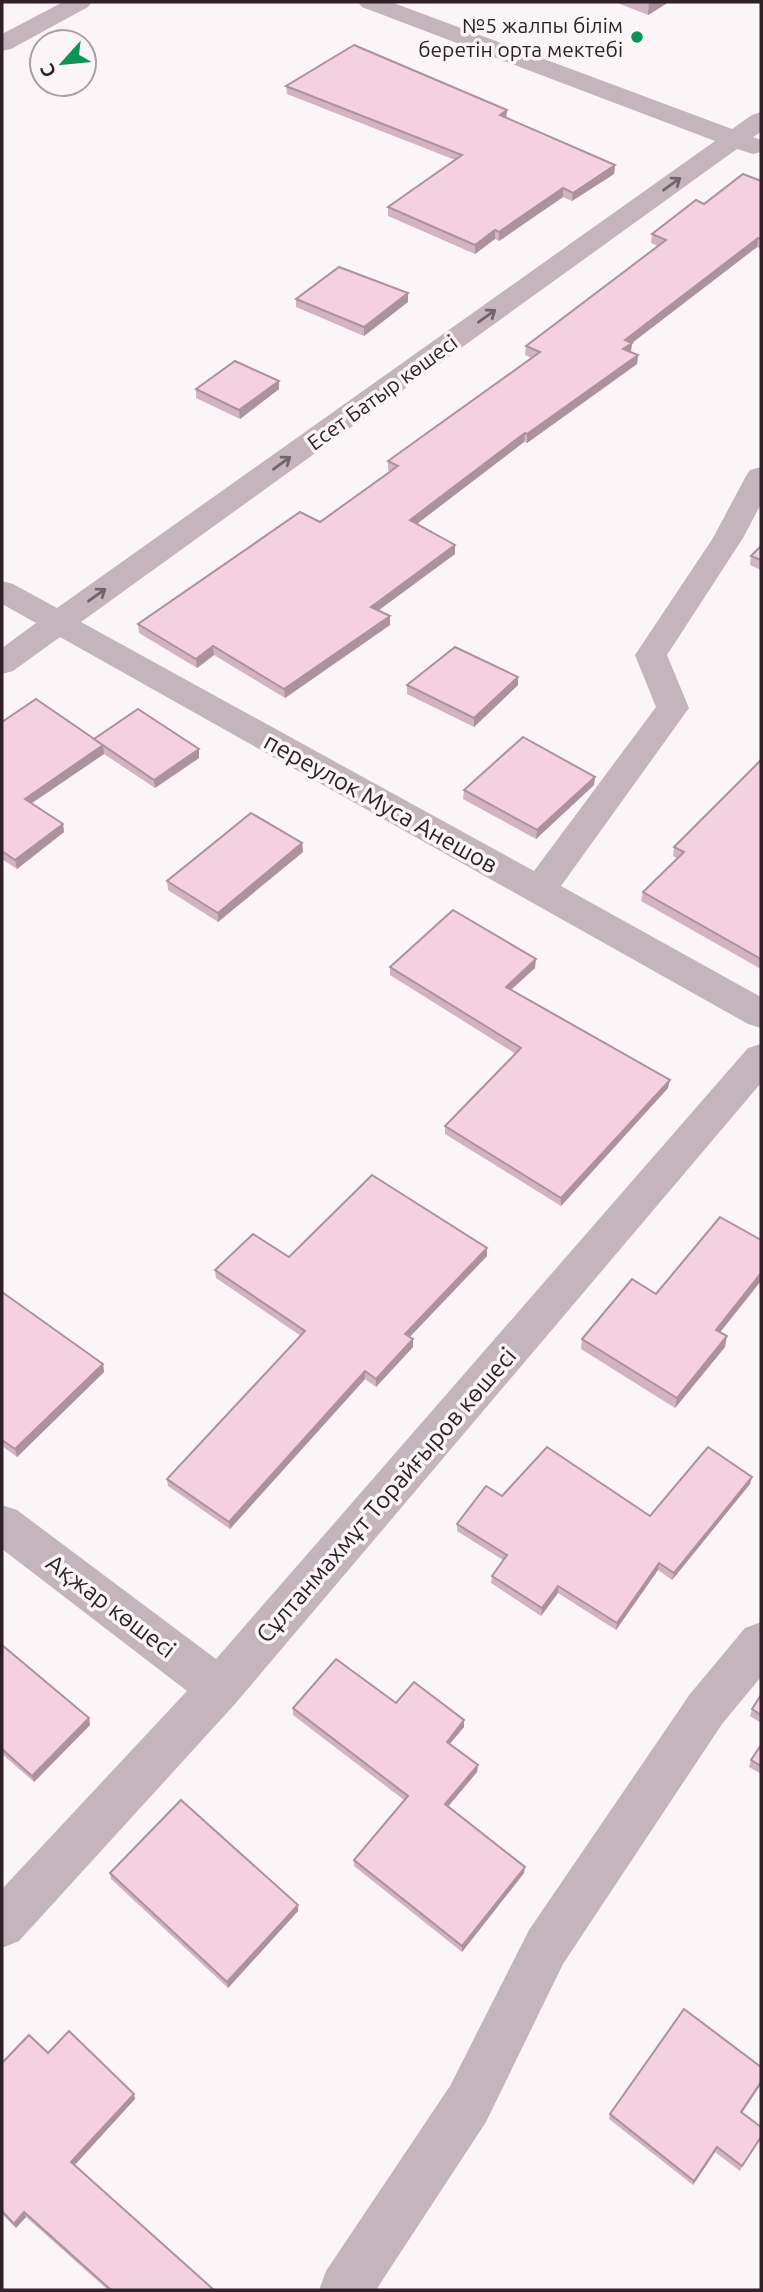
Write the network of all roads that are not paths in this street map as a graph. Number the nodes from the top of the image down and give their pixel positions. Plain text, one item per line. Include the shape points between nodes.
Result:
1 (80, 2) edge
2 (370, 2) edge
3 (2, 44) edge
4 (761, 120) edge
5 (748, 144) edge
6 (761, 475) edge
7 (2, 591) edge
8 (57, 623) junction
9 (2, 663) edge
10 (539, 890) junction
11 (761, 1014) edge
12 (761, 1058) edge
13 (2, 1524) edge
14 (761, 1643) edge
15 (219, 1689) junction
16 (2, 1924) edge
17 (345, 2290) edge

1 - 3 street
2 - 5 street
4 - 5 street, Есет Батыр көшесі
8 -> 5 street, Есет Батыр көшесі
6 - 10 street via 727,538 651,654 673,708
7 - 8 street, переулок Муса Анешов
8 - 9 street, Есет Батыр көшесі
8 - 10 street, переулок Муса Анешов
10 - 11 street, переулок Муса Анешов
12 - 15 street, Сұлтанмахмұт Торайғыров көшесі
13 - 15 street, Ақжар көшесі
14 - 17 street via 706,1709 546,1947 468,2104
15 - 16 street, Сұлтанмахмұт Торайғыров көшесі

